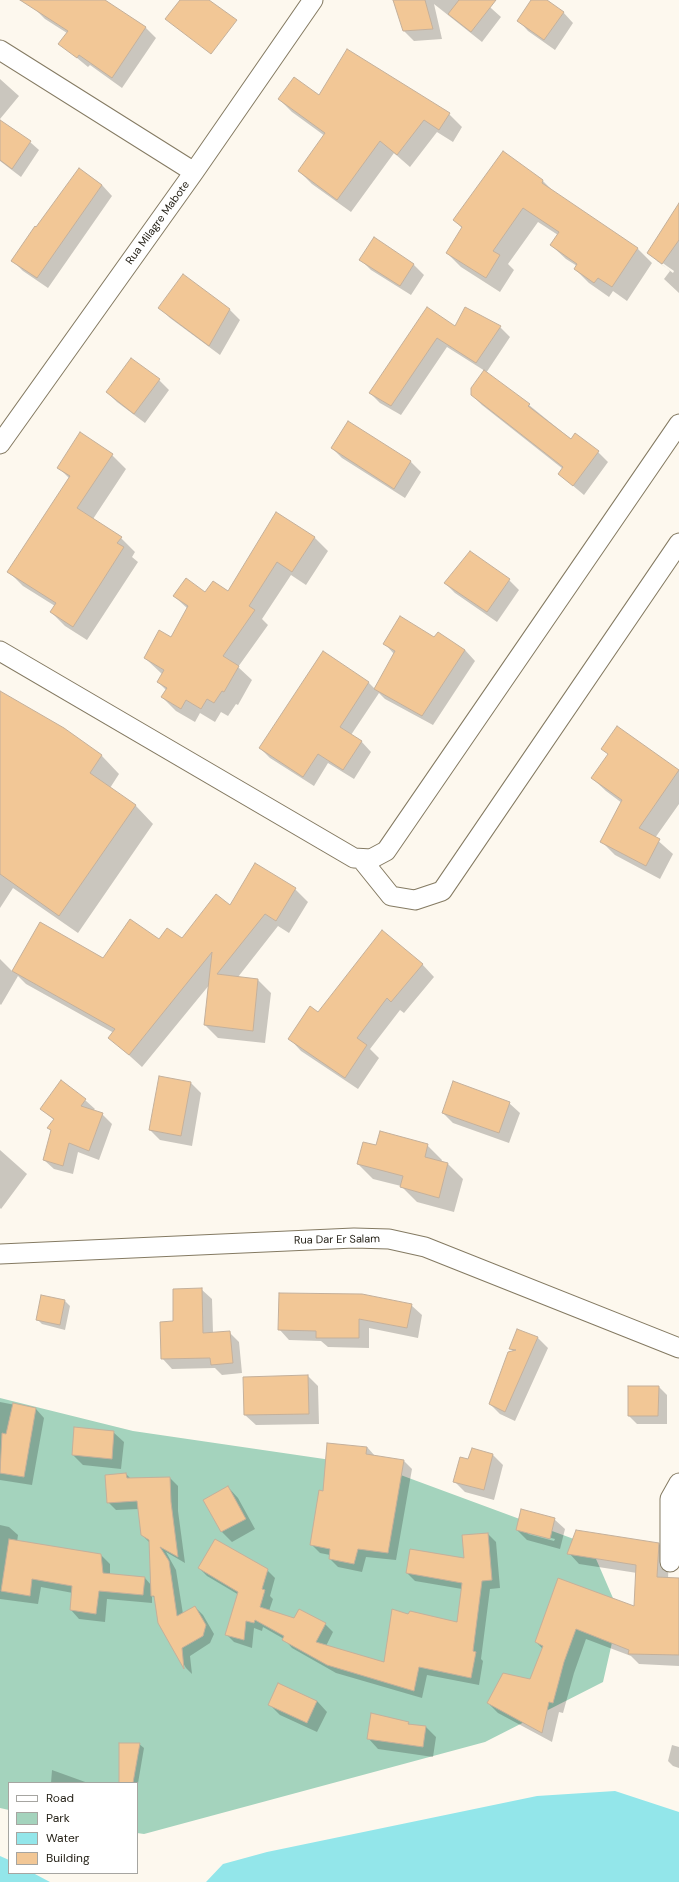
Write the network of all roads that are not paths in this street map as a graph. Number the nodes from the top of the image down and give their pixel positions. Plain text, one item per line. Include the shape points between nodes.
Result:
1 (313, 0) edge
2 (0, 50) edge
3 (194, 172) junction
4 (679, 424) edge
5 (0, 444) edge
6 (679, 543) edge
7 (0, 651) edge
8 (362, 860) junction
9 (0, 1254) edge
10 (679, 1348) edge
11 (679, 1484) edge
12 (670, 1562) dead end

1 - 3 street, Rua Milagre Mabote
2 - 3 street
3 - 5 street, Rua Milagre Mabote
4 - 8 street via 386,851 371,859
6 - 8 street via 442,891 415,900 391,896
7 - 8 street via 354,858
9 - 10 street, Rua Dar Er Salam via 354,1238 389,1239 425,1247
11 - 12 street via 670,1498

